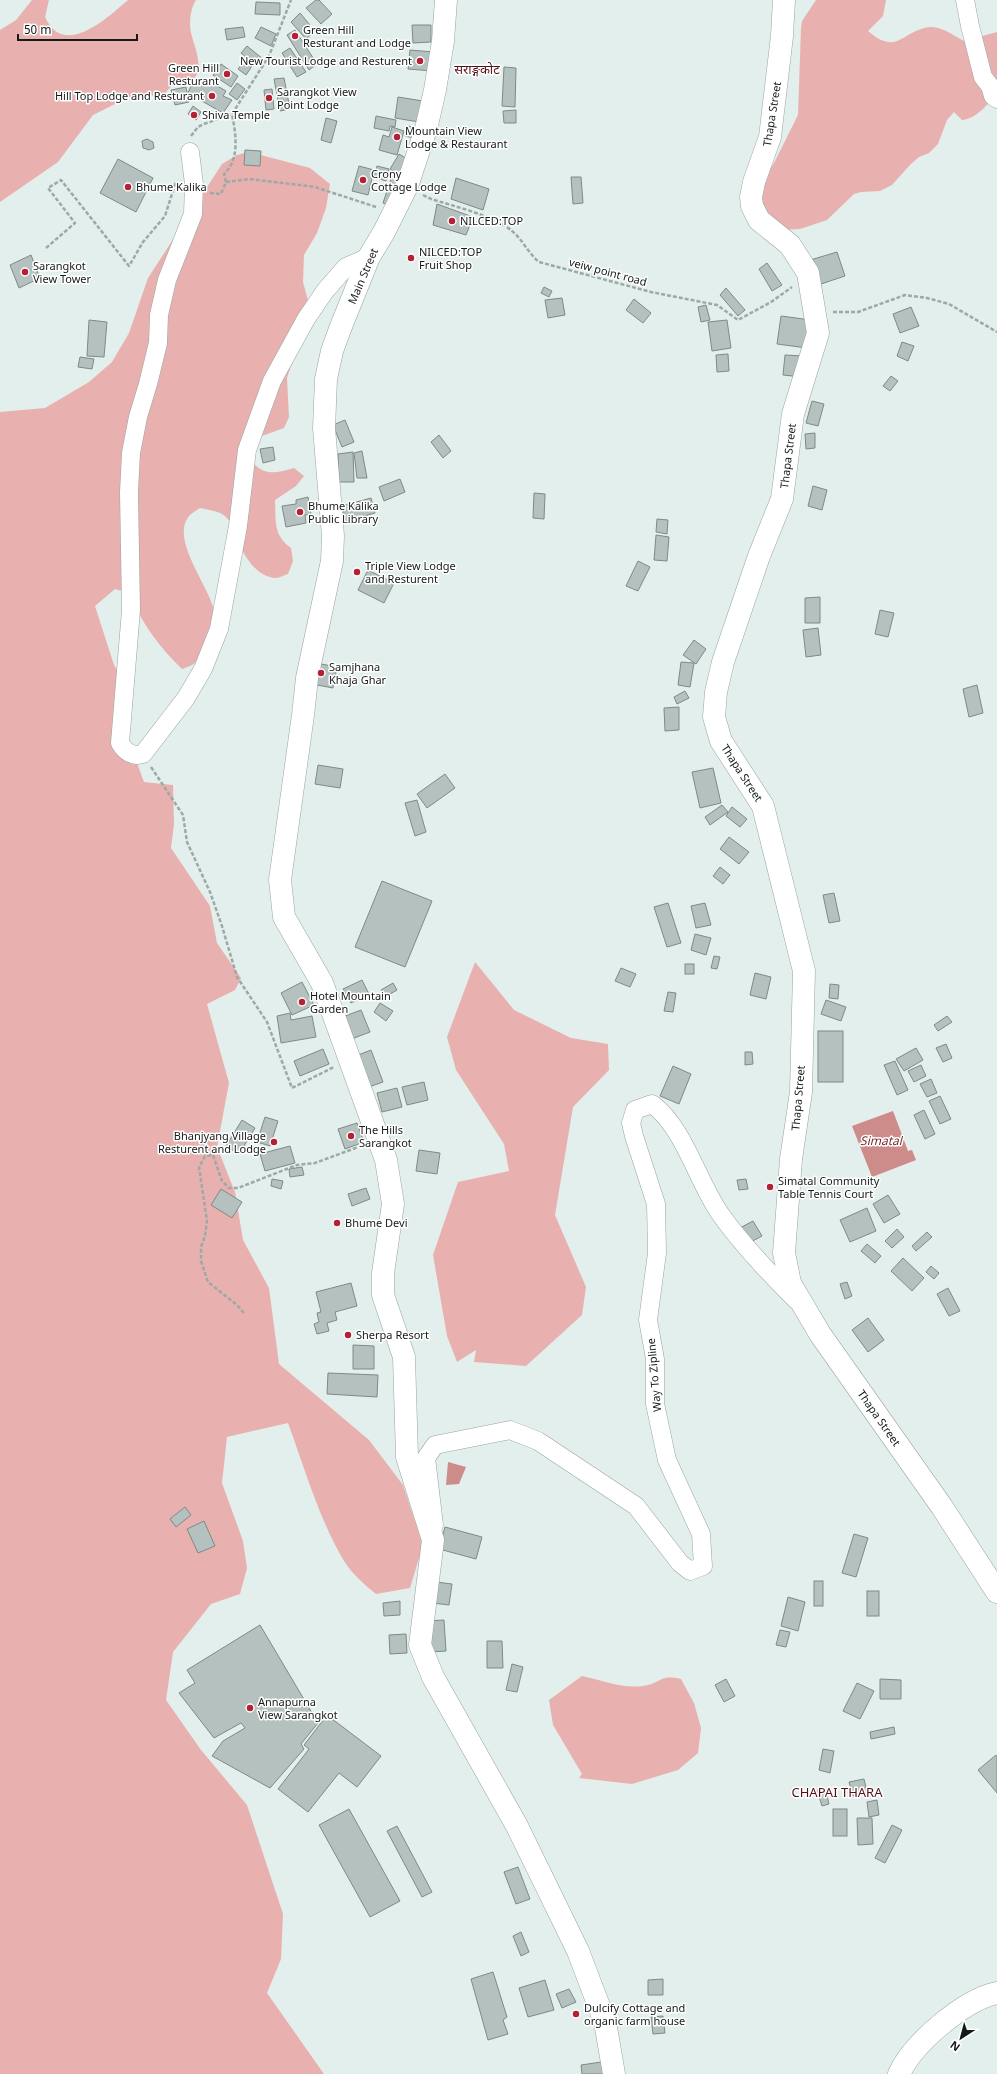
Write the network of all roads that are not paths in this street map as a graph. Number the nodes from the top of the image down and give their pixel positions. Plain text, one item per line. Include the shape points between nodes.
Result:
1 (446, 0) edge
2 (784, 0) edge
3 (965, 0) edge
4 (997, 99) edge
5 (190, 152) dead end
6 (369, 257) junction
7 (806, 1311) junction
8 (432, 1540) junction
9 (997, 1592) edge
10 (997, 1993) edge
11 (614, 2074) edge
12 (899, 2074) edge

1 - 6 street, Main Street via 443,41 426,128 407,186
2 - 7 street, Thapa Street via 770,137 751,197 752,206 759,220 790,245 808,273 818,333 793,414 782,499 759,556 725,655 716,692 714,717 721,741 763,806 804,971 801,1092 791,1159 784,1253 790,1283
3 - 4 street via 983,77
5 - 6 street via 194,184 193,214 167,280 159,315 158,343 131,453 131,610 120,743 125,751 138,756 144,754 186,698 202,669 219,629 240,511 247,450 272,381 306,319 325,291 346,267
6 - 8 street, Main Street via 332,351 326,379 324,428 333,536 332,561 307,678 280,880 284,917 322,983 386,1160 393,1204 383,1273 383,1295 404,1357 407,1457
7 - 8 street, Way To Zipline via 765,1269 720,1214 661,1111 652,1104 635,1110 631,1123 656,1204 657,1253 648,1320 655,1359 654,1404 667,1460 701,1534 703,1566 690,1571 680,1563 636,1506 538,1441 510,1430 435,1445 426,1458 435,1519
7 - 9 street, Thapa Street
8 - 11 street via 420,1645 433,1677 517,1826 578,1951 605,2022
10 - 12 street via 963,2007 933,2031

